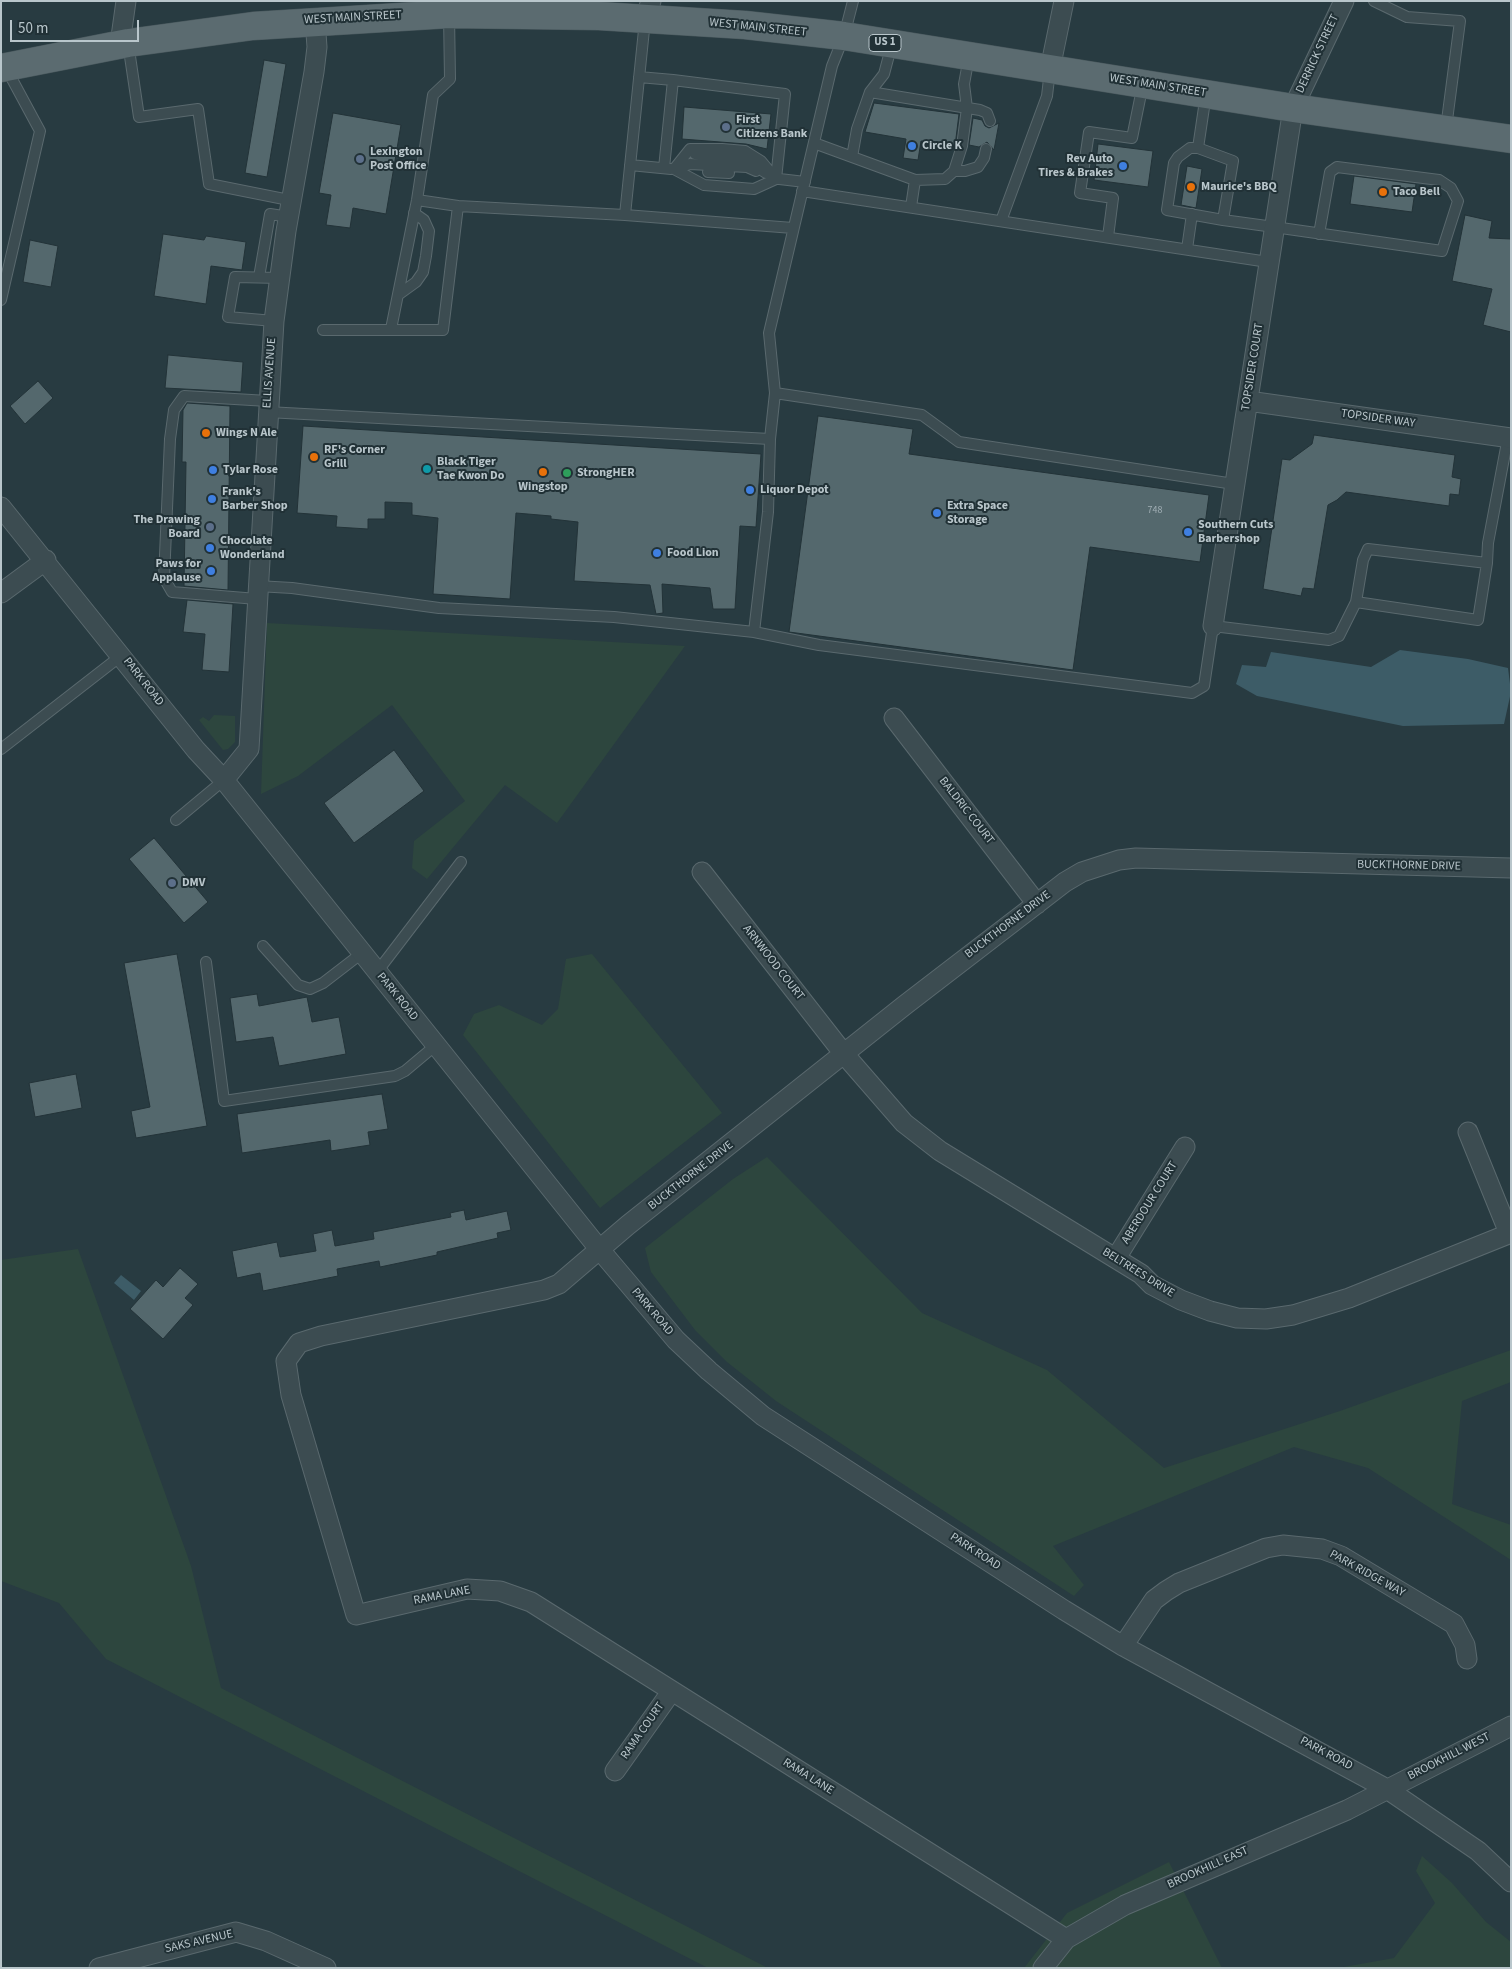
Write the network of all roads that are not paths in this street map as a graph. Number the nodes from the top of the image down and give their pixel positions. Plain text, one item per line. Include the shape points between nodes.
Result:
1 (126, 1) edge
2 (853, 1) edge
3 (1064, 1) edge
4 (1344, 1) edge
5 (1374, 1) edge
6 (505, 7) edge
7 (648, 10) edge
8 (449, 14) junction
9 (315, 20) junction
10 (844, 36) junction
11 (124, 43) junction
12 (892, 44) junction
13 (970, 56) junction
14 (4, 68) edge
15 (1050, 69) junction
16 (639, 77) junction
17 (673, 80) junction
18 (1143, 83) junction
19 (870, 92) junction
20 (1206, 94) junction
21 (967, 108) junction
22 (1293, 108) junction
23 (990, 121) dead end
24 (1446, 129) junction
25 (1511, 138) edge
26 (814, 143) junction
27 (1198, 148) junction
28 (986, 149) dead end
29 (852, 157) junction
30 (630, 166) junction
31 (669, 169) junction
32 (954, 172) junction
33 (729, 173) dead end
34 (748, 174) dead end
35 (776, 179) junction
36 (915, 180) junction
37 (803, 186) junction
38 (417, 200) junction
39 (291, 206) junction
40 (458, 206) junction
41 (911, 207) junction
42 (414, 213) junction
43 (625, 214) junction
44 (1192, 214) junction
45 (1223, 220) junction
46 (1002, 221) junction
47 (1274, 227) junction
48 (793, 228) junction
49 (1319, 234) junction
50 (1108, 238) junction
51 (1187, 249) junction
52 (1268, 262) junction
53 (259, 277) junction
54 (280, 278) junction
55 (398, 295) junction
56 (1, 300) edge
57 (274, 321) junction
58 (391, 329) junction
59 (323, 330) dead end
60 (776, 393) junction
61 (1248, 401) junction
62 (268, 406) junction
63 (1509, 438) edge
64 (770, 439) junction
65 (1234, 484) junction
66 (1, 507) edge
67 (46, 560) junction
68 (1487, 563) junction
69 (257, 592) junction
70 (1, 593) edge
71 (1356, 602) junction
72 (1213, 626) junction
73 (754, 632) junction
74 (122, 655) junction
75 (894, 718) dead end
76 (1, 749) edge
77 (224, 780) junction
78 (176, 820) dead end
79 (461, 862) dead end
80 (1511, 868) edge
81 (702, 872) dead end
82 (1037, 904) junction
83 (263, 946) dead end
84 (362, 953) junction
85 (206, 962) dead end
86 (377, 972) junction
87 (436, 1045) junction
88 (844, 1054) junction
89 (1468, 1132) dead end
90 (1184, 1147) dead end
91 (1510, 1233) edge
92 (600, 1250) junction
93 (1116, 1258) junction
94 (1123, 1646) junction
95 (1467, 1659) dead end
96 (671, 1692) junction
97 (1511, 1726) edge
98 (615, 1771) dead end
99 (1387, 1789) junction
100 (1511, 1882) edge
101 (1066, 1939) junction
102 (99, 1968) edge
103 (326, 1968) edge
104 (1043, 1968) edge

1 - 11 street
2 - 10 lane
3 - 15 street
4 - 22 street, DERRICK STREET
5 - 24 lane via 1406,17 1460,21
6 - 7 main road, WEST MAIN STREET / US 1
6 - 8 main road, WEST MAIN STREET / US 1
7 - 10 main road, WEST MAIN STREET / US 1
7 - 16 lane
8 - 9 main road, WEST MAIN STREET / US 1 via 379,13
8 - 38 lane via 450,79 433,95
9 - 11 main road, WEST MAIN STREET / US 1 via 202,31
9 - 39 street, ELLIS AVENUE via 317,47 314,72
10 - 12 main road, WEST MAIN STREET / US 1
10 - 26 lane via 832,66
11 - 14 main road, WEST MAIN STREET / US 1
11 - 39 lane via 139,117 198,109 209,184
12 - 13 main road, WEST MAIN STREET / US 1
12 - 19 lane via 884,74
13 - 15 main road, WEST MAIN STREET / US 1
13 - 21 lane via 964,84
14 - 56 lane via 40,131
15 - 18 main road, WEST MAIN STREET / US 1
15 - 46 lane via 1047,96
16 - 17 lane
16 - 30 lane
17 - 31 lane
17 - 35 lane via 785,94
18 - 20 main road, WEST MAIN STREET / US 1
18 - 50 lane via 1132,138 1089,132 1080,193 1113,198
19 - 21 lane
19 - 29 lane via 857,129
20 - 22 main road, WEST MAIN STREET / US 1
20 - 27 lane
21 - 23 lane via 986,113
21 - 32 lane via 962,146
22 - 24 main road, WEST MAIN STREET / US 1
22 - 47 street, TOPSIDER COURT
24 - 25 main road, WEST MAIN STREET / US 1
26 - 29 lane
26 - 37 lane
27 - 44 lane via 1190,148 1174,163 1167,210
27 - 45 lane via 1233,161
28 - 32 lane via 978,167
29 - 36 lane
30 - 31 lane
30 - 43 lane
31 - 33 lane
31 - 35 lane via 690,164 747,167
31 - 35 lane via 704,185 754,189
31 - 35 lane via 690,149 745,151 761,161
32 - 36 lane via 945,179
34 - 35 lane
35 - 37 lane
36 - 41 lane
37 - 41 lane
37 - 48 lane
38 - 40 lane
38 - 42 lane
39 - 53 lane via 270,214
39 - 54 street, ELLIS AVENUE
40 - 43 lane
40 - 58 lane via 443,330
41 - 46 lane
42 - 55 lane
42 - 55 lane via 424,220 429,231 423,272 416,282
43 - 48 lane
44 - 45 lane
44 - 51 lane
45 - 47 lane
46 - 50 lane
47 - 49 lane
47 - 52 street, TOPSIDER COURT
48 - 60 lane via 769,334
49 - 49 lane via 1326,187 1333,169 1337,167 1439,180 1446,183 1458,201 1442,251
50 - 51 lane
51 - 52 lane
52 - 61 street, TOPSIDER COURT
53 - 54 lane
53 - 57 lane via 235,277 228,317
54 - 57 street, ELLIS AVENUE
55 - 58 lane
57 - 62 street, ELLIS AVENUE
58 - 59 lane
60 - 64 lane
60 - 65 lane via 922,415 959,442
61 - 63 street, TOPSIDER WAY
61 - 65 street, TOPSIDER COURT
62 - 64 lane
62 - 69 street, ELLIS AVENUE
62 - 69 lane via 184,396 174,410 170,439 164,578 172,592
63 - 68 lane
64 - 73 lane via 768,512
65 - 72 street, TOPSIDER COURT
66 - 67 street, PARK ROAD
67 - 70 street
67 - 74 street, PARK ROAD
68 - 71 lane via 1368,549
68 - 71 lane via 1478,620
69 - 73 lane via 292,588 439,608 614,617
69 - 77 street, ELLIS AVENUE via 249,750
71 - 72 lane via 1338,636 1329,640
72 - 73 lane via 1204,686 1192,693 819,645
74 - 76 lane
74 - 77 street, PARK ROAD via 196,750
75 - 82 street, BALDRIC COURT
77 - 78 lane
77 - 84 street, PARK ROAD
79 - 86 lane
80 - 82 street, BUCKTHORNE DRIVE via 1136,858 1082,872
81 - 88 street, ARNWOOD COURT
82 - 88 street, BUCKTHORNE DRIVE
83 - 84 lane via 298,985 310,989
84 - 86 street, PARK ROAD
85 - 87 lane via 224,1101 395,1076
86 - 87 street, PARK ROAD
87 - 92 street, PARK ROAD
88 - 92 street, BUCKTHORNE DRIVE
88 - 93 street, BELTREES DRIVE via 904,1123 927,1142
89 - 91 street
90 - 93 street, ABERDOUR COURT
91 - 93 street, BELTREES DRIVE via 1349,1298 1293,1315 1266,1319 1238,1318 1196,1306 1152,1285
92 - 94 street, PARK ROAD via 676,1340 763,1416
92 - 96 street, RAMA LANE via 559,1284 544,1290 299,1343 286,1361 291,1395 356,1615 467,1590 500,1591 531,1602
94 - 95 street, PARK RIDGE WAY via 1154,1600 1166,1591 1266,1548 1282,1545 1322,1549 1341,1556 1454,1624 1465,1645
94 - 99 street, PARK ROAD
96 - 98 street, RAMA COURT
96 - 101 street, RAMA LANE
97 - 99 street, BROOKHILL WEST
99 - 100 street, PARK ROAD via 1478,1851
99 - 101 street, BROOKHILL EAST via 1347,1810 1125,1905
101 - 104 street, BROOKHILL EAST
102 - 103 street, SAKS AVENUE via 236,1932 266,1941

